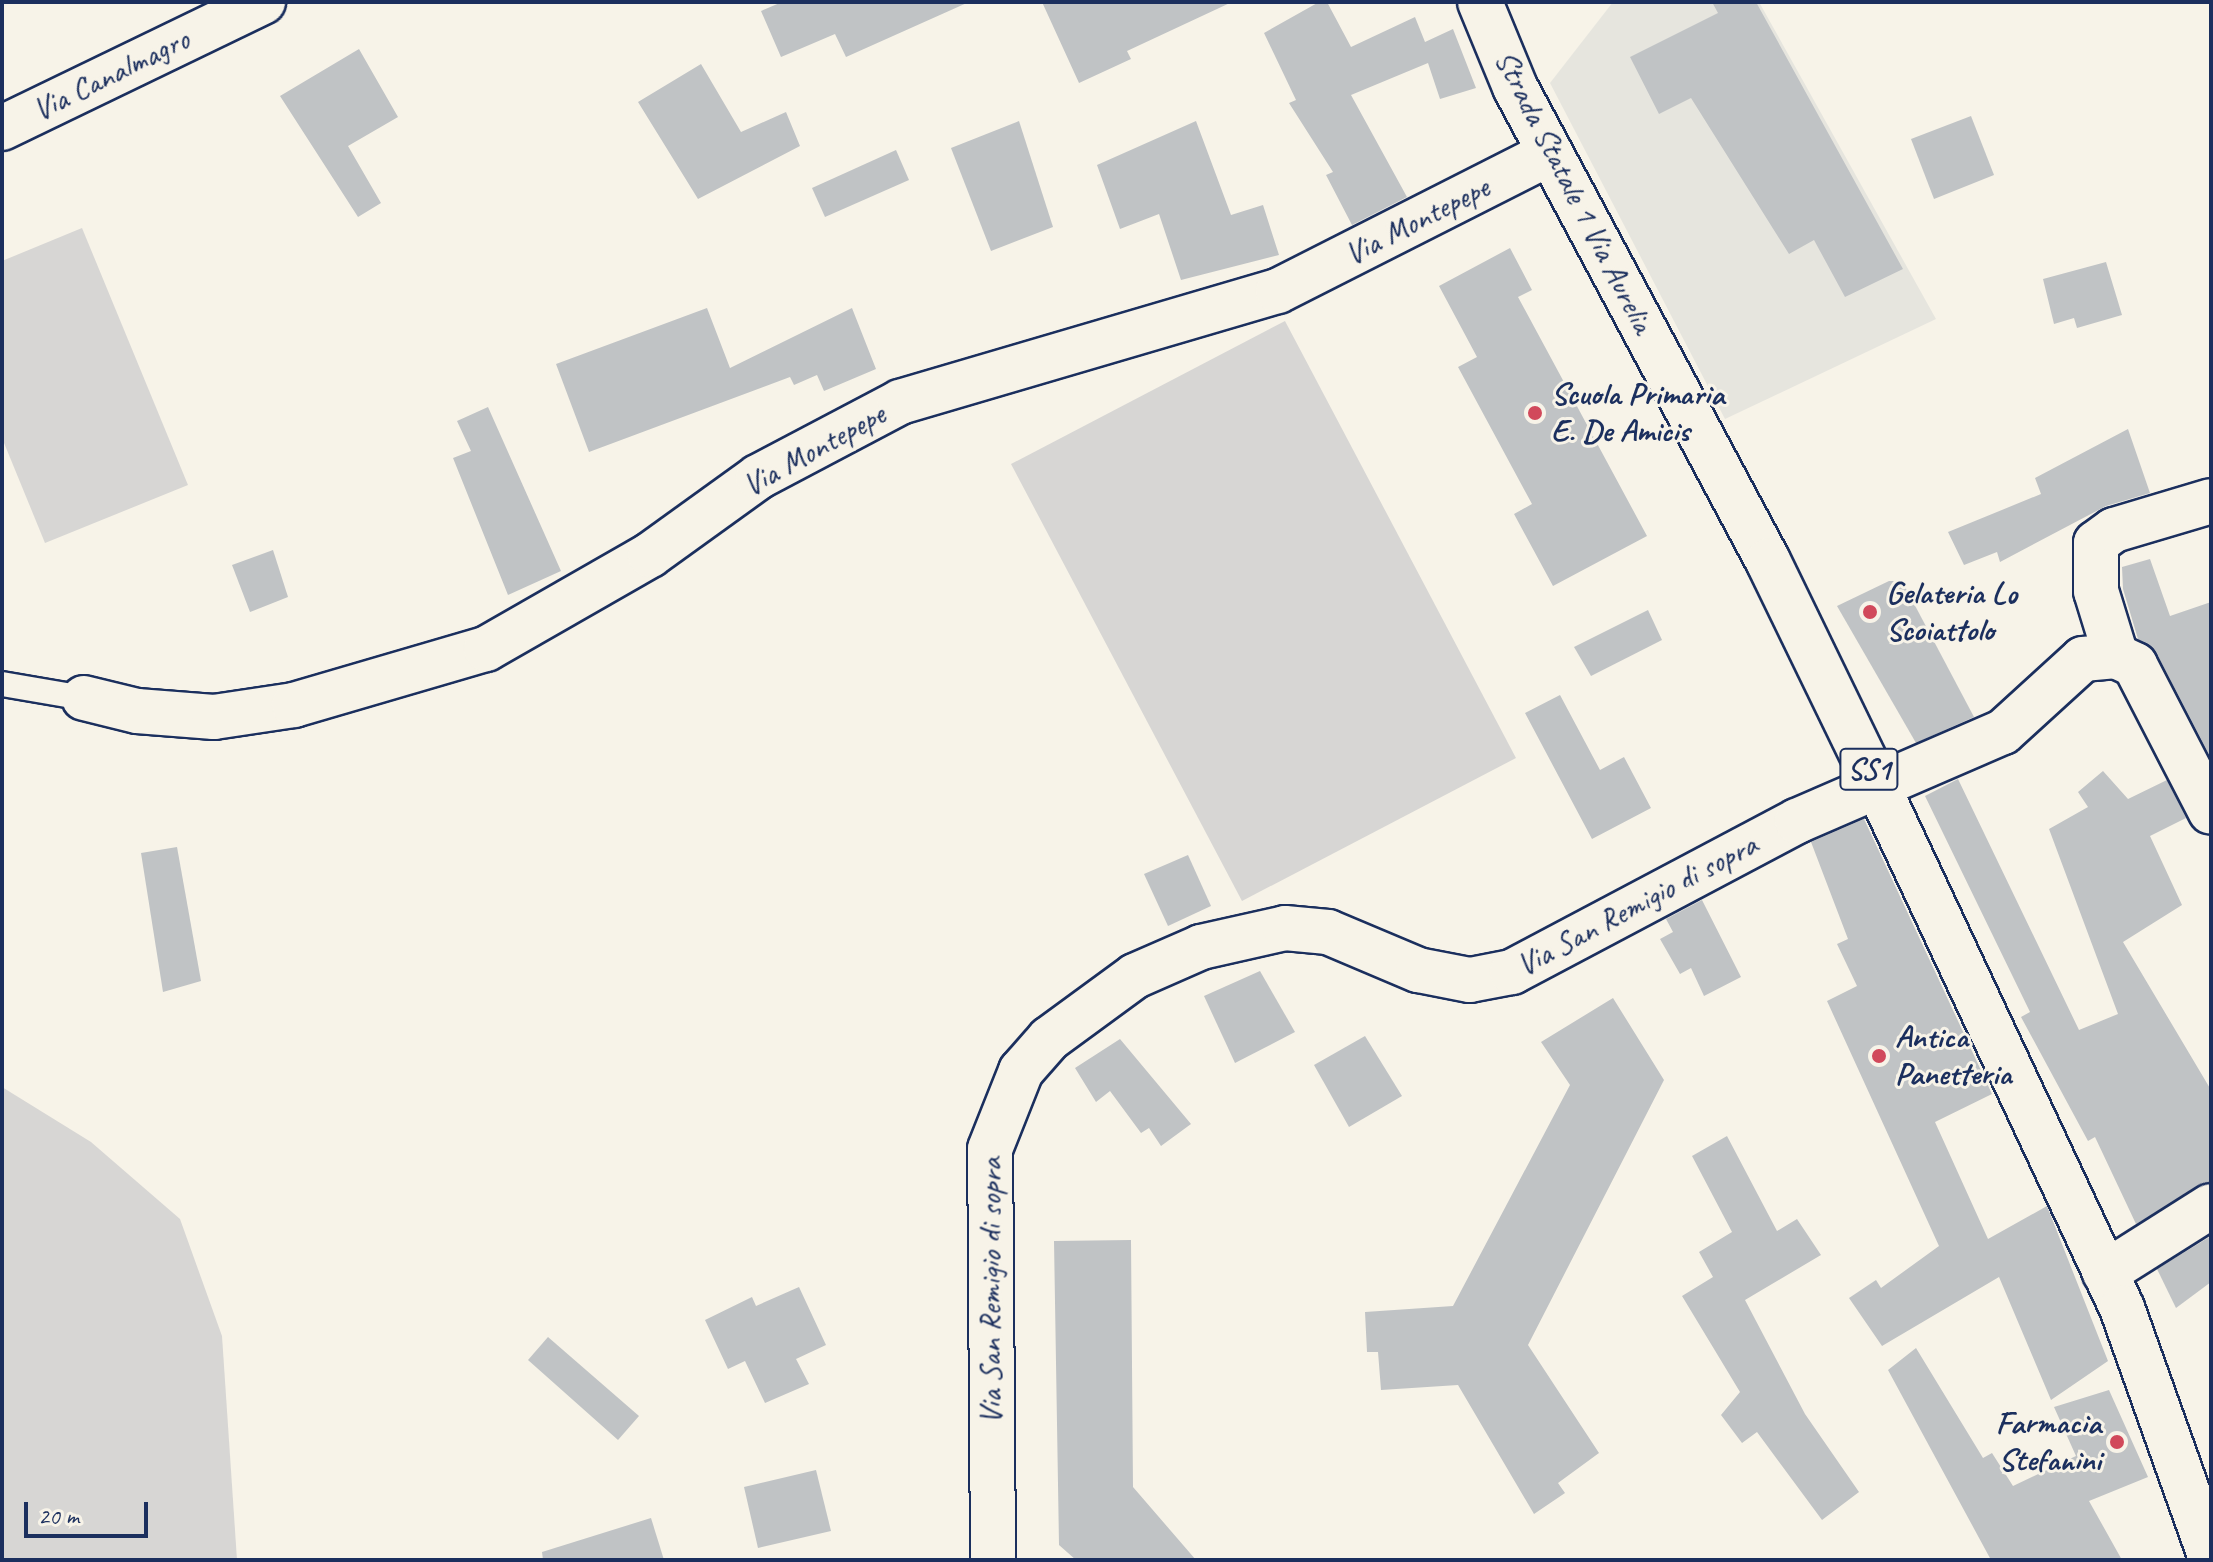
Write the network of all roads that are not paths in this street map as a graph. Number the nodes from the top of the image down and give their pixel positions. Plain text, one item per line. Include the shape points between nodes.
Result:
1 (263, 2) edge
2 (1480, 2) edge
3 (2, 128) edge
4 (1550, 153) junction
5 (2211, 501) edge
6 (2116, 656) junction
7 (2, 684) edge
8 (84, 698) joint
9 (1877, 785) junction
10 (2211, 812) edge
11 (2211, 1206) edge
12 (2105, 1273) junction
13 (2211, 1558) edge
14 (993, 1560) edge

1 - 3 street, Via Canalmagro
2 - 4 street, Strada Statale 1 Via Aurelia / SS1
4 - 8 street, Via Montepepe via 1278,291 900,402 758,477 650,555 486,649 294,705 214,717 137,711
4 - 9 street, Strada Statale 1 Via Aurelia / SS1 via 1768,561
5 - 6 street via 2114,530 2096,543 2096,591
6 - 9 street, Via San Remigio di sopra via 2083,659 2003,732
6 - 10 street via 2135,665
7 - 8 lane
9 - 12 street, Strada Statale 1 Via Aurelia / SS1
9 - 14 street, Via San Remigio di sopra via 1512,972 1470,980 1418,970 1328,932 1285,928 1201,947 1135,976 1049,1039 1021,1071 990,1149
11 - 12 street
12 - 13 street, Strada Statale 1 Via Aurelia / SS1

